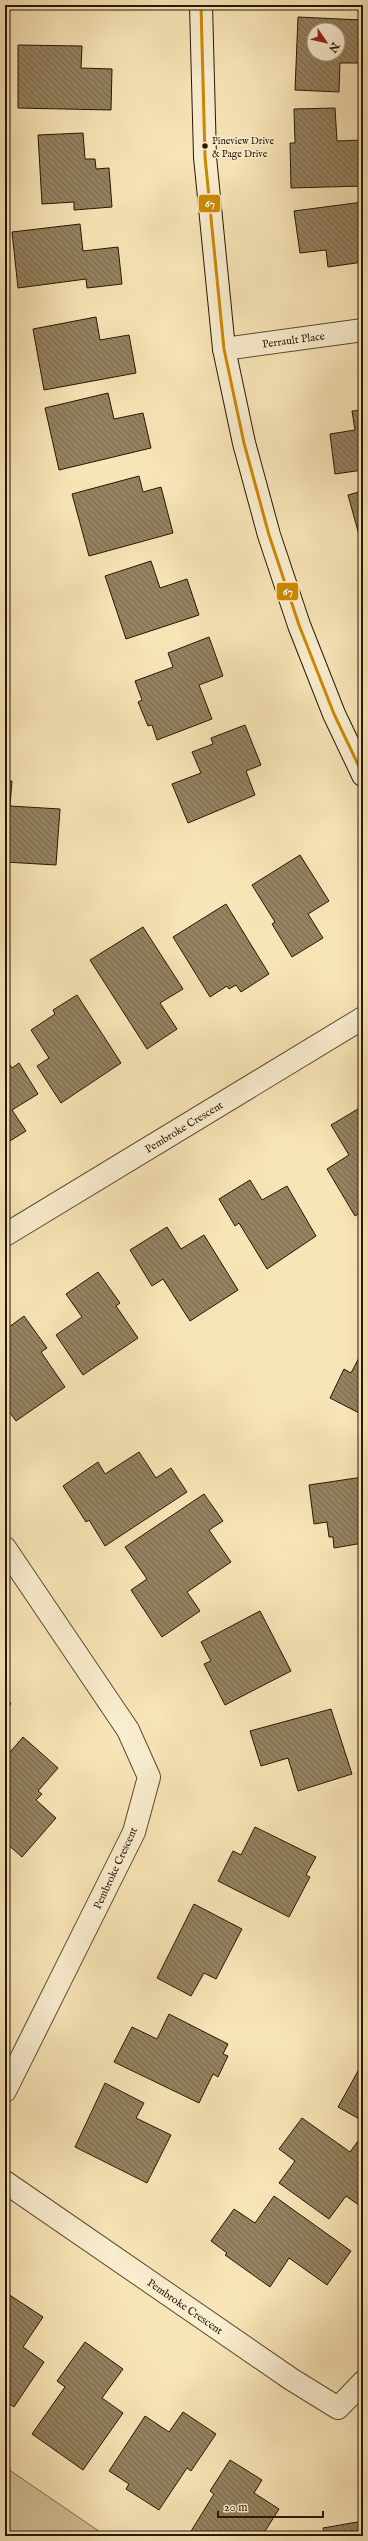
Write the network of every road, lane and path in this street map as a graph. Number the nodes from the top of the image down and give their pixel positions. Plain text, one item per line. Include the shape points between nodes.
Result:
1 (201, 5) edge
2 (363, 330) edge
3 (224, 350) junction
4 (363, 775) edge
5 (363, 1018) edge
6 (5, 1235) edge
7 (5, 1548) edge
8 (5, 2091) edge
9 (5, 2182) edge
10 (363, 2382) edge

1 - 3 street via 205,157
2 - 3 street, Perrault Place
3 - 4 street via 244,443 272,542 305,640 334,714
5 - 6 street, Pembroke Crescent
7 - 8 street, Pembroke Crescent via 128,1730 149,1777 134,1832
9 - 10 street, Pembroke Crescent via 290,2379 338,2408

